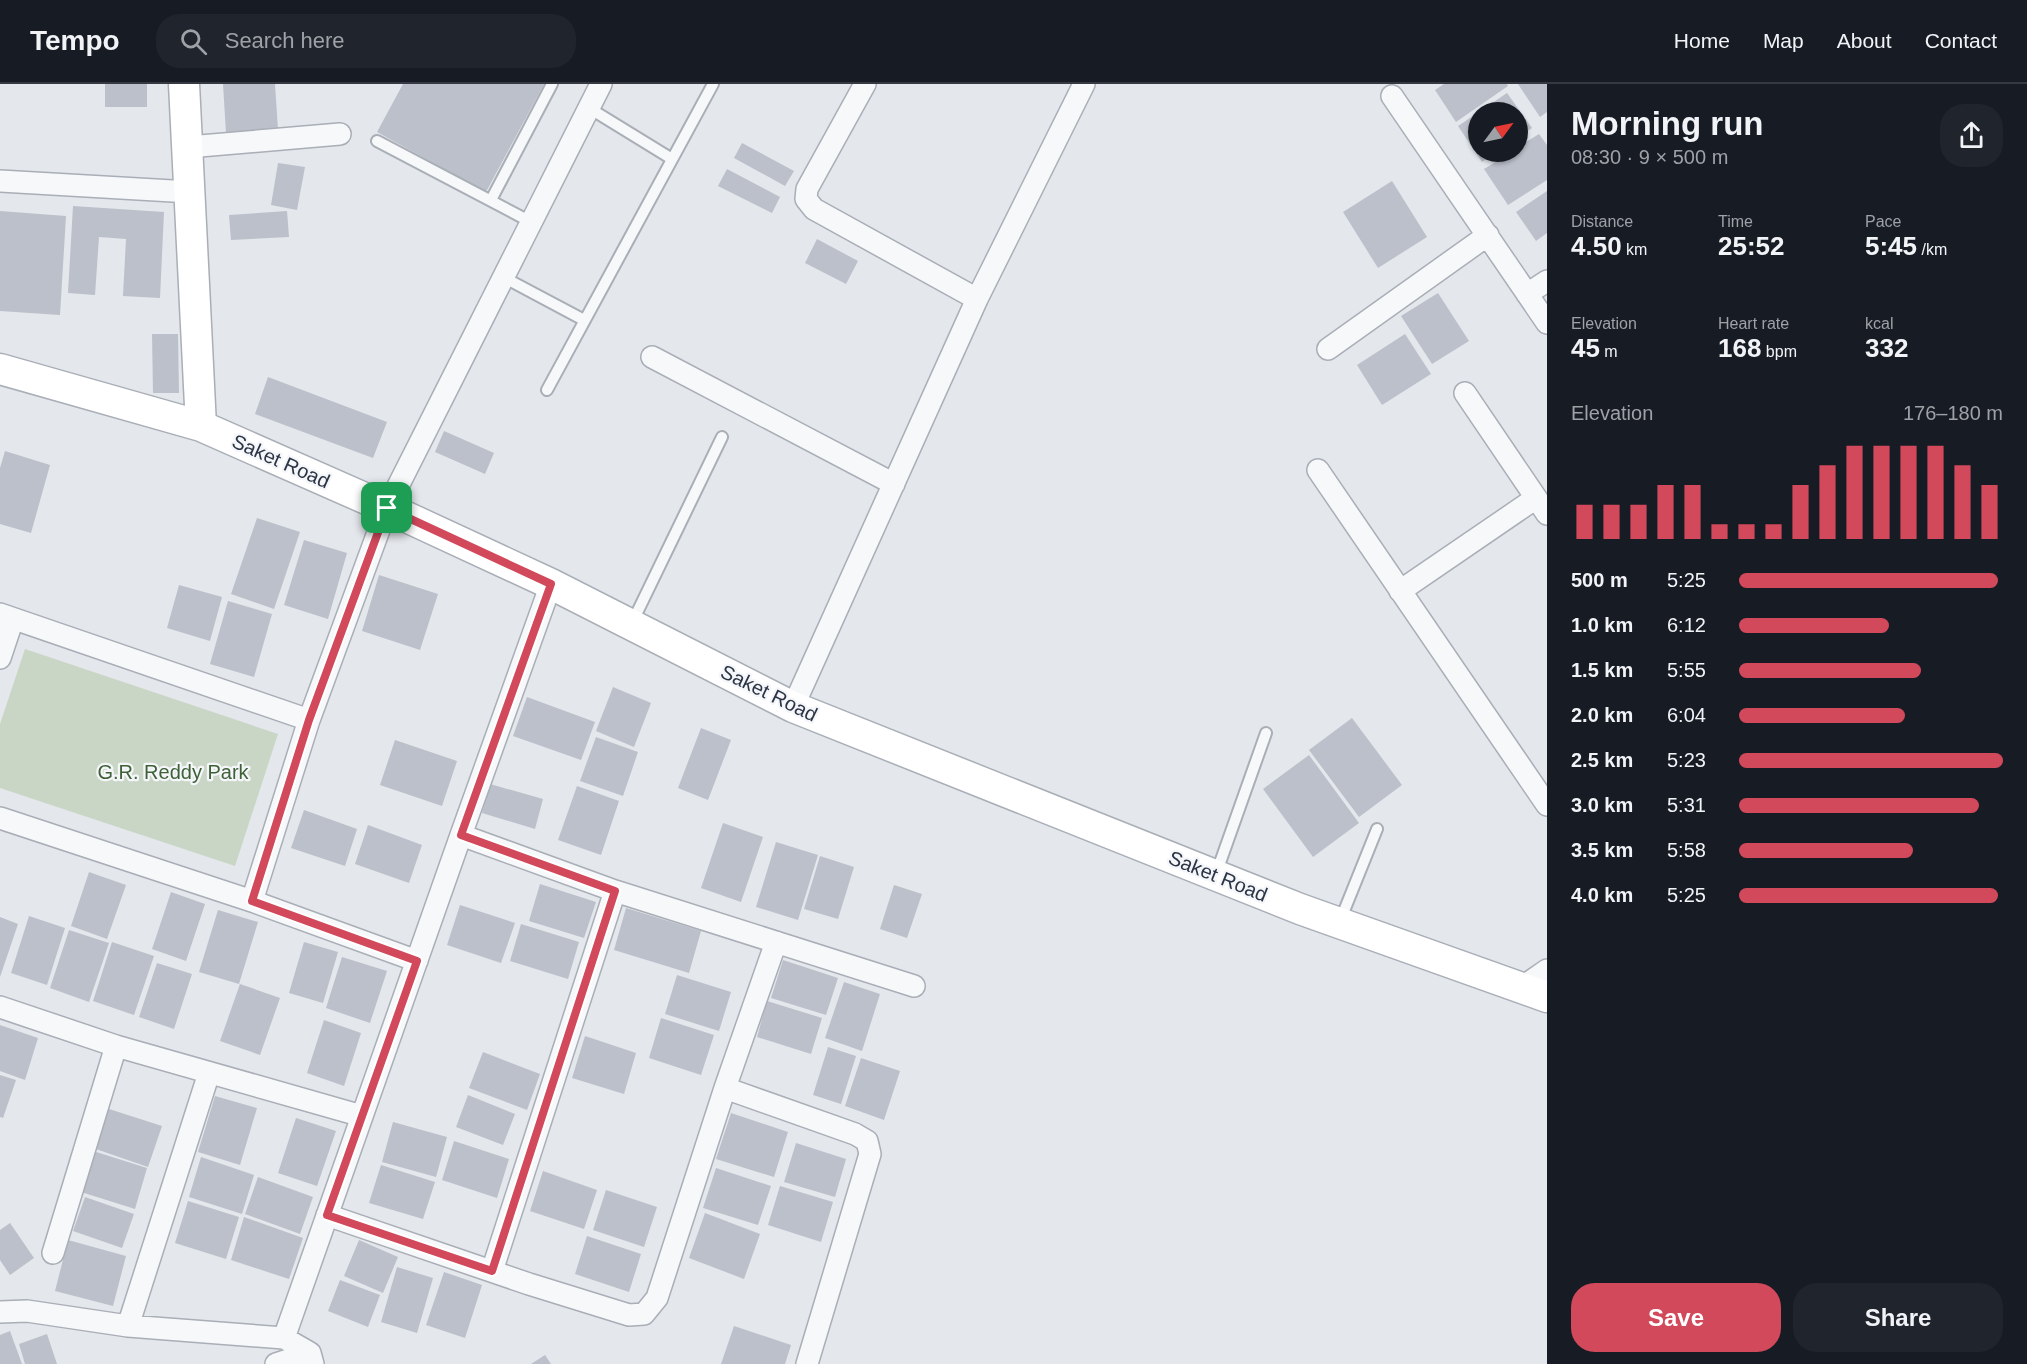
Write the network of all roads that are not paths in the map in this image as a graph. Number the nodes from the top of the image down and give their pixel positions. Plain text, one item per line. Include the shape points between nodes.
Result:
1 (184, 84) edge
2 (552, 84) edge
3 (601, 84) edge
4 (713, 84) edge
5 (865, 84) edge
6 (1084, 84) edge
7 (1392, 96) dead end
8 (589, 108) junction
9 (340, 134) dead end
10 (377, 141) dead end
11 (188, 147) junction
12 (672, 159) junction
13 (0, 181) edge
14 (190, 192) junction
15 (490, 200) junction
16 (531, 222) junction
17 (1488, 235) junction
18 (503, 277) junction
19 (1547, 281) edge
20 (1527, 294) junction
21 (977, 299) junction
22 (584, 320) junction
23 (1547, 323) edge
24 (1328, 349) dead end
25 (652, 357) dead end
26 (0, 369) edge
27 (547, 390) dead end
28 (1465, 393) dead end
29 (201, 426) junction
30 (722, 437) dead end
31 (1318, 470) dead end
32 (894, 484) junction
33 (1541, 506) edge
34 (387, 508) junction
35 (551, 584) junction
36 (1400, 591) junction
37 (7, 616) edge
38 (632, 625) junction
39 (0, 658) edge
40 (793, 707) junction
41 (309, 720) junction
42 (1266, 733) dead end
43 (1547, 806) edge
44 (0, 818) edge
45 (1377, 829) dead end
46 (461, 835) junction
47 (1215, 875) junction
48 (615, 891) junction
49 (252, 901) junction
50 (1340, 923) junction
51 (776, 942) junction
52 (417, 961) junction
53 (1547, 970) edge
54 (914, 986) dead end
55 (1534, 993) edge
56 (0, 1008) edge
57 (116, 1046) junction
58 (208, 1072) junction
59 (725, 1088) junction
60 (362, 1116) junction
61 (327, 1215) junction
62 (53, 1254) dead end
63 (492, 1271) junction
64 (0, 1312) edge
65 (128, 1326) junction
66 (284, 1338) junction
67 (311, 1358) edge
68 (276, 1364) edge
69 (807, 1364) edge

1 - 11 street
2 - 15 lane
3 - 8 street
4 - 12 lane
5 - 21 street via 807,189 806,199 814,209
6 - 21 street
7 - 17 street
8 - 12 lane
8 - 16 street
9 - 11 street
10 - 15 lane
11 - 14 street
12 - 22 lane
13 - 14 street
14 - 29 street
15 - 16 lane
16 - 18 street
17 - 20 street
17 - 24 street
18 - 22 lane
18 - 34 street
19 - 20 street
20 - 23 street
21 - 32 street
22 - 27 lane
25 - 32 street
26 - 29 street, Saket Road
28 - 33 street
29 - 34 street, Saket Road
30 - 38 lane
31 - 36 street
32 - 40 street
33 - 36 street
34 - 35 street, Saket Road
34 - 41 street
35 - 38 street, Saket Road
35 - 46 street
36 - 43 street
37 - 39 street
37 - 41 street
38 - 40 street, Saket Road
40 - 47 street, Saket Road
41 - 49 street
42 - 47 lane
44 - 49 street
45 - 50 lane
46 - 48 street
46 - 52 street
47 - 50 street, Saket Road
48 - 51 street
48 - 63 street
49 - 52 street
50 - 55 street, Saket Road
51 - 54 street
51 - 59 street
52 - 60 street
53 - 55 street
56 - 57 street
57 - 58 street
57 - 62 street
58 - 60 street
58 - 65 street
59 - 63 street via 657,1298 644,1314 629,1315
59 - 69 street via 855,1134 867,1142 870,1154
60 - 61 street
61 - 63 street
61 - 66 street
64 - 65 street via 27,1311
65 - 66 street
66 - 67 street
67 - 68 street

